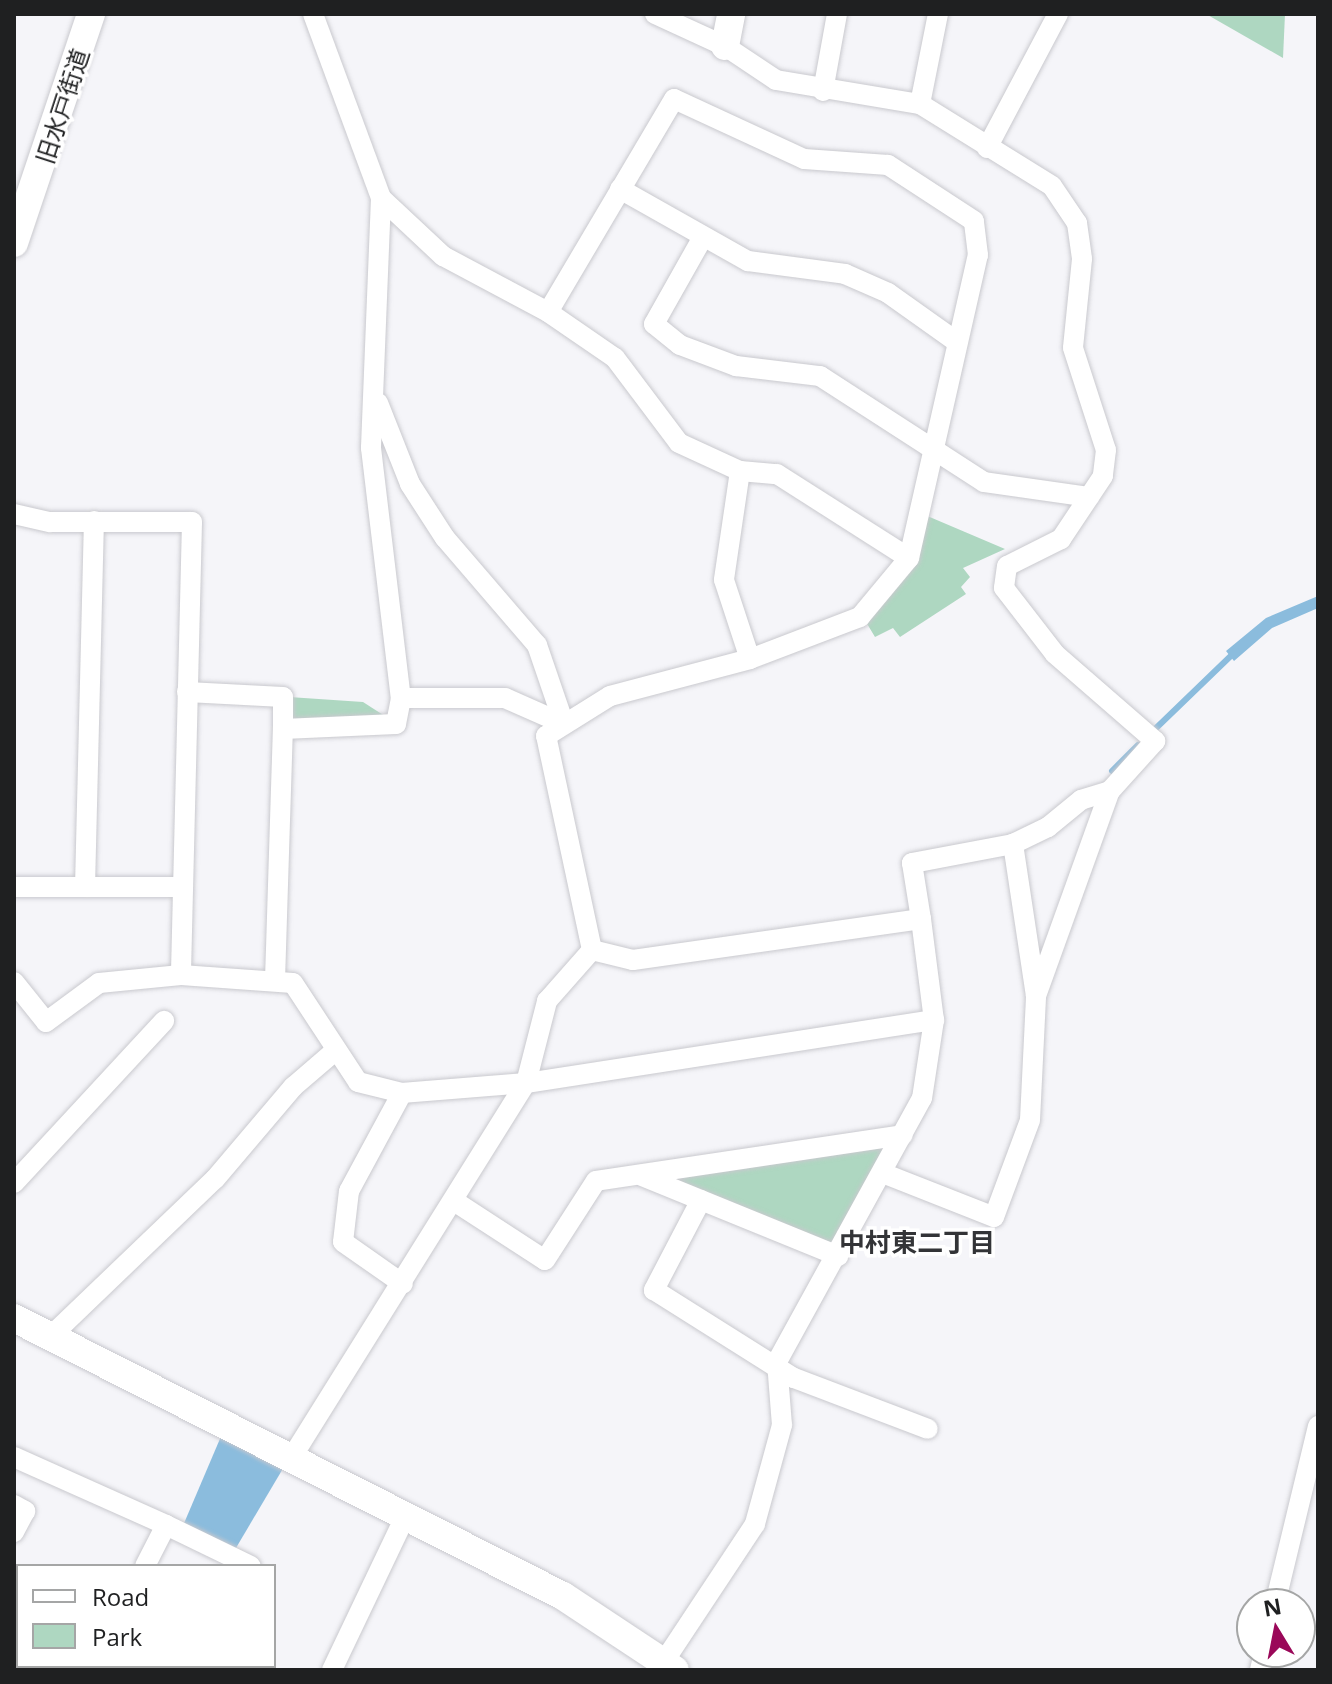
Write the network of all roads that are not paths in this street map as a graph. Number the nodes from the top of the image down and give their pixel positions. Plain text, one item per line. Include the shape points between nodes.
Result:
1 (91, 14) edge
2 (313, 14) edge
3 (655, 14) edge
4 (731, 14) edge
5 (837, 14) edge
6 (938, 14) edge
7 (1058, 14) edge
8 (725, 46) junction
9 (823, 91) junction
10 (920, 104) junction
11 (987, 148) junction
12 (620, 189) junction
13 (381, 198) junction
14 (703, 237) junction
15 (14, 243) edge
16 (548, 312) junction
17 (957, 342) junction
18 (375, 396) junction
19 (933, 452) junction
20 (740, 471) junction
21 (1089, 497) junction
22 (14, 514) edge
23 (94, 521) junction
24 (909, 558) junction
25 (750, 659) junction
26 (187, 692) junction
27 (401, 698) junction
28 (564, 724) junction
29 (283, 729) junction
30 (1110, 791) junction
31 (1013, 844) junction
32 (14, 887) edge
33 (85, 887) junction
34 (182, 887) junction
35 (921, 919) junction
36 (592, 950) junction
37 (181, 975) junction
38 (275, 980) junction
39 (14, 982) edge
40 (1036, 996) junction
41 (934, 1020) junction
42 (164, 1021) dead end
43 (336, 1050) junction
44 (526, 1083) junction
45 (402, 1093) junction
46 (903, 1135) junction
47 (885, 1174) junction
48 (639, 1175) junction
49 (14, 1183) edge
50 (701, 1200) junction
51 (454, 1201) junction
52 (838, 1256) junction
53 (403, 1284) junction
54 (14, 1318) edge
55 (51, 1336) junction
56 (777, 1362) junction
57 (1318, 1426) edge
58 (928, 1429) dead end
59 (292, 1457) junction
60 (17, 1465) edge
61 (14, 1505) edge
62 (407, 1513) junction
63 (166, 1525) junction
64 (14, 1532) edge
65 (146, 1564) edge
66 (247, 1564) edge
67 (1279, 1588) edge
68 (670, 1665) edge
69 (332, 1670) edge

1 - 15 street, 旧水戸街道
2 - 13 street
3 - 8 street
4 - 8 street
5 - 9 street
6 - 10 street
7 - 11 street
8 - 9 street via 776,80
9 - 10 street via 887,93
10 - 11 street
11 - 21 street via 1052,186 1077,223 1082,259 1073,348 1106,450 1103,476
12 - 14 street
12 - 16 street
12 - 17 street via 674,99 804,159 888,165 974,221 978,255
13 - 16 street via 443,256
13 - 18 street
14 - 17 street via 748,261 845,274 888,293
14 - 19 street via 654,324 680,345 736,366 820,376
16 - 20 street via 615,358 679,443
17 - 19 street
18 - 27 street via 371,448
18 - 28 street via 410,484 445,538 537,645
19 - 21 street via 984,482
19 - 24 street
20 - 24 street via 777,474
20 - 25 street via 724,580
21 - 30 street via 1061,539 1007,566 1004,588 1055,654 1155,741
22 - 23 street
23 - 26 street via 192,522
23 - 33 street
24 - 25 street via 860,617
25 - 28 street via 610,696
26 - 29 street via 283,697
26 - 34 street
27 - 28 street via 505,698
27 - 29 street via 396,724
28 - 36 street via 546,736
29 - 38 street
30 - 31 street via 1081,800
30 - 40 street
31 - 35 street via 912,863
31 - 40 street
32 - 33 street
33 - 34 street
34 - 37 street
35 - 36 street via 633,960
35 - 41 street
36 - 44 street via 547,1001
37 - 38 street
37 - 39 street via 99,983 46,1022
38 - 43 street via 293,983
40 - 47 street via 1030,1120 994,1217
41 - 44 street
41 - 46 street via 922,1098
42 - 49 street
43 - 45 street via 358,1082
43 - 55 street via 293,1087 215,1179
44 - 45 street
44 - 51 street
45 - 53 street via 349,1191 343,1242
46 - 47 street
46 - 48 street
47 - 52 street
48 - 50 street
48 - 51 street via 596,1181 545,1260
50 - 52 street
50 - 56 street via 654,1290
51 - 53 street
52 - 56 street
53 - 59 street
54 - 55 street
55 - 59 street
56 - 58 street via 794,1378
56 - 68 street via 782,1425 755,1524
57 - 67 street
59 - 62 street
60 - 63 street
61 - 64 street via 25,1511
62 - 68 street
62 - 69 street
63 - 65 street
63 - 66 street

